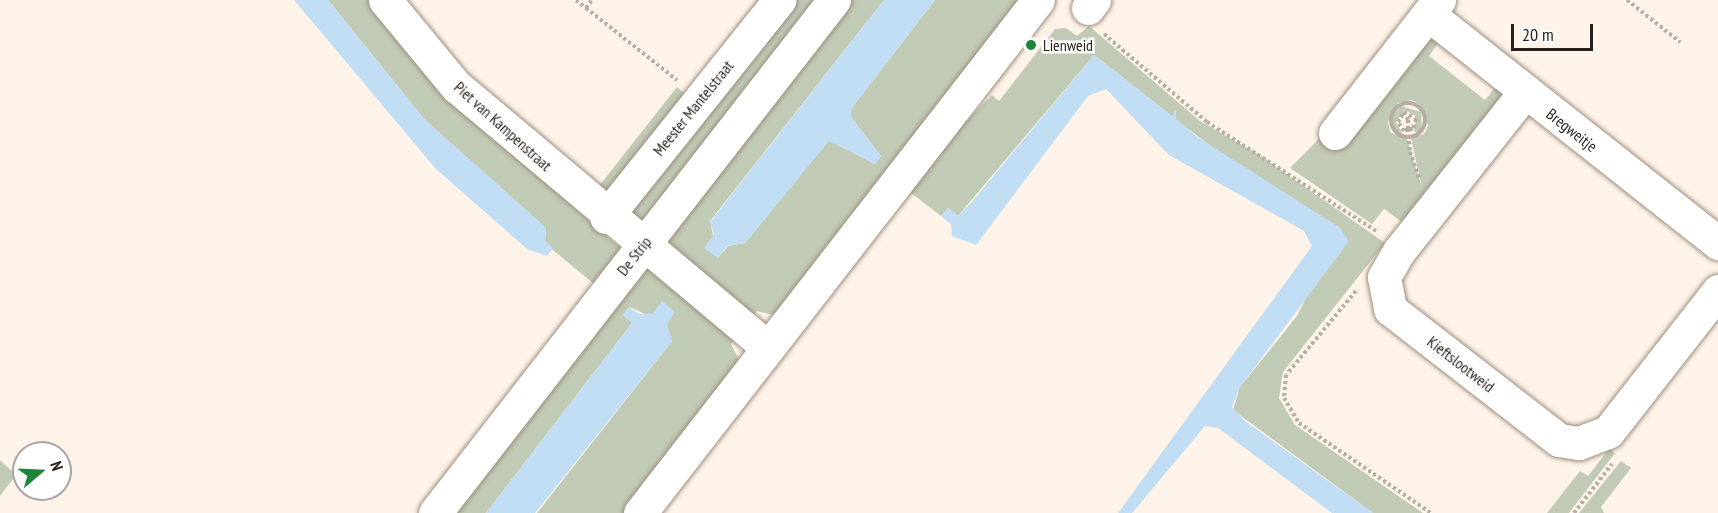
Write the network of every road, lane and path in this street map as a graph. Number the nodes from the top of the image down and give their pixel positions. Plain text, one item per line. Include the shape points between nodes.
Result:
1 (576, 0) edge
2 (592, 0) edge
3 (779, 0) edge
4 (834, 0) edge
5 (1038, 0) edge
6 (1627, 0) edge
7 (392, 3) edge
8 (1091, 4) edge
9 (1433, 7) edge
10 (586, 8) junction
11 (1680, 42) dead end
12 (686, 86) dead end
13 (1524, 93) junction
14 (1404, 112) junction
15 (1408, 129) junction
16 (1335, 133) dead end
17 (1409, 135) junction
18 (1435, 205) junction
19 (606, 217) junction
20 (1718, 243) edge
21 (643, 246) junction
22 (1399, 251) junction
23 (1718, 291) edge
24 (1383, 293) junction
25 (768, 348) junction
26 (1603, 435) junction
27 (435, 513) edge
28 (640, 513) edge
29 (1431, 513) edge
30 (1574, 513) edge

1 - 10 path, Meester Mantelstraat
2 - 10 path
3 - 19 street, Meester Mantelstraat
4 - 21 street, De Strip
5 - 25 street
6 - 11 path
7 - 19 street, Piet van Kampenstraat via 456,86
8 - 22 path via 1082,15 1207,122 1371,226
9 - 13 street, Bregweitje
9 - 16 street, Bregweitje
10 - 12 path, Meester Mantelstraat
13 - 18 street
13 - 20 street, Bregweitje
14 - 15 path
14 - 15 path via 1398,124
14 - 15 path via 1416,119
15 - 17 path
17 - 17 path via 1421,134 1427,123 1413,103 1397,106 1390,122 1397,135
17 - 18 path via 1413,163
18 - 22 street
19 - 21 street, Piet van Kampenstraat
21 - 25 street, Piet van Kampenstraat
21 - 27 street, De Strip
22 - 24 street via 1384,277
23 - 26 street
24 - 26 street, Kieftslootweid via 1390,309 1559,440 1579,443
24 - 29 path via 1356,291 1286,375 1284,398 1299,423
25 - 28 street
26 - 30 path via 1621,453

